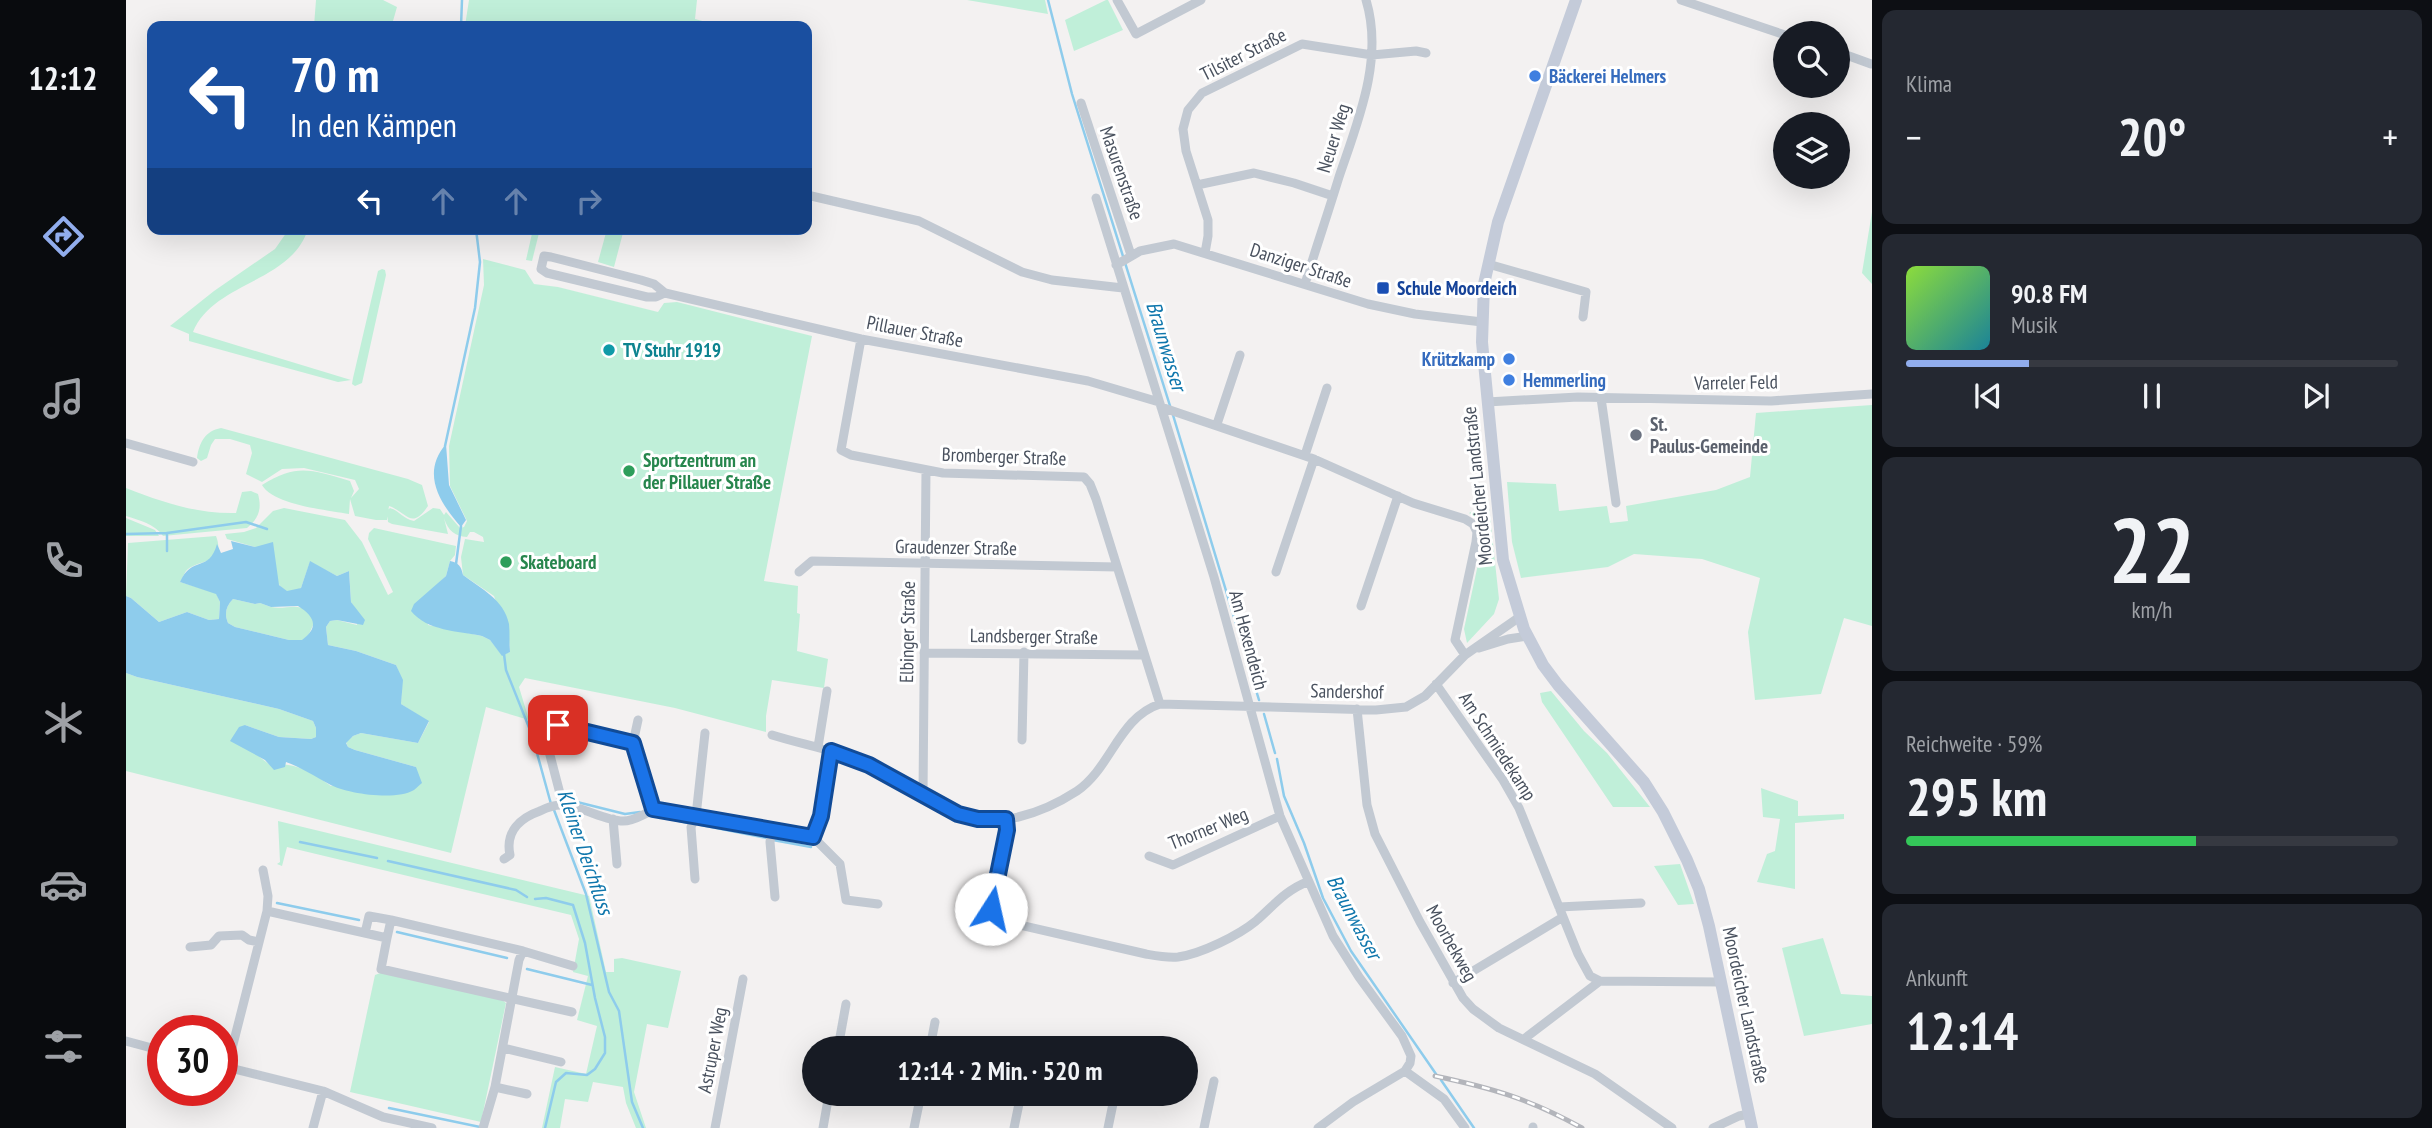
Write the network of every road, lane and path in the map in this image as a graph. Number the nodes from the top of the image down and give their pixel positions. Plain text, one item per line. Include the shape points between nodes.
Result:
1 (1118, 0) edge
2 (1201, 0) edge
3 (1366, 0) edge
4 (1576, 0) edge
5 (1681, 0) edge
6 (1773, 31) edge
7 (1426, 53) dead end
8 (1372, 55) junction
9 (1850, 56) edge
10 (1871, 64) edge
11 (1081, 103) dead end
12 (1197, 185) junction
13 (812, 196) edge
14 (1333, 196) junction
15 (1096, 198) dead end
16 (1205, 253) junction
17 (1131, 255) junction
18 (1118, 263) junction
19 (1488, 264) junction
20 (1305, 284) junction
21 (1123, 288) junction
22 (665, 293) junction
23 (1583, 317) dead end
24 (1482, 322) junction
25 (861, 339) junction
26 (1240, 355) dead end
27 (1327, 388) dead end
28 (1872, 394) edge
29 (1601, 398) junction
30 (1487, 402) junction
31 (1161, 405) junction
32 (1216, 424) junction
33 (126, 443) edge
34 (1309, 457) junction
35 (193, 462) dead end
36 (926, 470) junction
37 (1398, 496) junction
38 (1616, 503) dead end
39 (925, 564) junction
40 (1117, 567) junction
41 (799, 572) dead end
42 (1276, 572) dead end
43 (1361, 606) dead end
44 (1521, 617) junction
45 (1528, 636) junction
46 (1024, 652) junction
47 (924, 653) junction
48 (1143, 655) junction
49 (1465, 655) junction
50 (1436, 684) junction
51 (827, 691) dead end
52 (1160, 704) junction
53 (1249, 706) junction
54 (1357, 709) junction
55 (638, 720) dead end
56 (705, 733) dead end
57 (772, 735) dead end
58 (1023, 740) dead end
59 (633, 743) junction
60 (818, 747) junction
61 (831, 751) junction
62 (923, 794) junction
63 (558, 802) junction
64 (651, 810) junction
65 (696, 816) junction
66 (1280, 816) junction
67 (613, 819) junction
68 (1006, 819) junction
69 (771, 836) junction
70 (813, 837) junction
71 (1149, 856) dead end
72 (504, 859) dead end
73 (617, 864) dead end
74 (263, 870) dead end
75 (695, 879) dead end
76 (1307, 882) junction
77 (775, 897) dead end
78 (1640, 903) dead end
79 (878, 904) dead end
80 (1559, 907) junction
81 (267, 911) junction
82 (1563, 917) junction
83 (391, 920) junction
84 (365, 933) junction
85 (387, 938) junction
86 (259, 942) junction
87 (190, 947) dead end
88 (523, 951) junction
89 (573, 966) dead end
90 (743, 979) dead end
91 (1600, 981) junction
92 (1721, 982) junction
93 (1453, 983) junction
94 (512, 998) junction
95 (846, 1004) dead end
96 (572, 1012) dead end
97 (238, 1019) edge
98 (935, 1022) dead end
99 (840, 1036) edge
100 (932, 1036) edge
101 (1524, 1039) junction
102 (126, 1041) edge
103 (147, 1047) edge
104 (503, 1048) junction
105 (561, 1062) dead end
106 (238, 1070) edge
107 (1406, 1070) junction
108 (1214, 1081) dead end
109 (495, 1087) junction
110 (323, 1091) junction
111 (527, 1094) dead end
112 (491, 1104) junction
113 (827, 1106) edge
114 (919, 1106) edge
115 (1019, 1106) edge
116 (1113, 1106) edge
117 (1749, 1114) junction
118 (313, 1128) edge
119 (432, 1128) edge
120 (483, 1128) edge
121 (489, 1128) edge
122 (715, 1128) edge
123 (823, 1128) edge
124 (914, 1128) edge
125 (1014, 1128) edge
126 (1108, 1128) edge
127 (1204, 1128) edge
128 (1318, 1128) edge
129 (1465, 1128) edge
130 (1672, 1128) edge
131 (1713, 1128) edge
132 (1752, 1128) edge

1 - 2 street via 1136,34
3 - 8 street, Neuer Weg
4 - 19 main road, Moordeicher Landstraße via 1498,222
5 - 6 street
7 - 8 street, Tilsiter Straße
8 - 12 street, Tilsiter Straße via 1302,44 1202,93 1188,110 1183,128
8 - 14 street, Neuer Weg via 1359,117
9 - 10 street
11 - 17 street, Masurenstraße
12 - 14 street via 1254,173
12 - 16 street, Tilsiter Straße via 1209,226
13 - 21 street via 919,221 1038,277
14 - 20 street, Neuer Weg
15 - 18 street, Am Hexendeich
16 - 17 street, Danziger Straße via 1174,244
16 - 20 street, Danziger Straße
17 - 18 street, Danziger Straße
18 - 21 street, Am Hexendeich
19 - 23 street via 1586,292
19 - 24 main road, Moordeicher Landstraße
20 - 24 street, Danziger Straße via 1389,309
21 - 31 street, Am Hexendeich
22 - 22 street, Pillauer Straße via 654,284 551,257 544,256 541,263 547,273 647,297
22 - 25 street, Pillauer Straße
24 - 30 main road, Moordeicher Landstraße
25 - 31 street, Pillauer Straße via 1088,381
25 - 36 street, Bromberger Straße via 841,450
26 - 32 street
27 - 34 street
28 - 29 street, Varreler Feld via 1771,401
29 - 30 street, Varreler Feld
29 - 38 street
30 - 44 main road, Moordeicher Landstraße via 1503,560
31 - 32 street, Pillauer Straße
31 - 53 street, Am Hexendeich
32 - 34 street, Pillauer Straße
33 - 35 street
34 - 37 street, Pillauer Straße
34 - 42 street
36 - 39 street, Elbinger Straße
36 - 40 street, Bromberger Straße via 1084,477
37 - 43 street
37 - 49 street, Pillauer Straße via 1473,524 1476,532 1455,640
39 - 40 street, Graudenzer Straße
39 - 41 street, Graudenzer Straße via 812,561
39 - 47 street, Elbinger Straße
40 - 48 street, Bromberger Straße
44 - 45 main road, Moordeicher Landstraße
44 - 49 street, Sandershof
45 - 49 street, Sandershof
45 - 92 main road, Moordeicher Landstraße via 1554,680 1634,769 1674,831 1699,889
46 - 47 street, Landsberger Straße
46 - 48 street, Landsberger Straße
46 - 58 street
47 - 62 street, Elbinger Straße
48 - 52 street, Bromberger Straße
49 - 50 street, Sandershof
50 - 54 street, Sandershof via 1406,707
50 - 80 street, Am Schmiedekamp via 1519,807
51 - 60 street
52 - 53 street, Sandershof
52 - 68 street via 1135,719 1102,767 1080,789 1038,812
53 - 54 street, Sandershof
53 - 66 street, Am Hexendeich
54 - 93 street, Moorbekweg via 1367,804 1375,834
55 - 59 street
56 - 65 street
57 - 60 street
59 - 63 street via 551,726 545,736
59 - 64 street
60 - 61 street
61 - 62 street
61 - 70 street via 821,816
62 - 68 street via 958,814
63 - 67 street
63 - 72 street via 517,824 510,838 510,855
64 - 65 street
64 - 67 street via 634,819
65 - 69 street
65 - 75 street via 691,827
66 - 71 street, Thorner Weg via 1173,865
66 - 76 street, Am Hexendeich
67 - 73 street
68 - 76 street via 991,909 998,920 1146,954 1175,957 1210,946 1246,928 1289,891
69 - 70 street
69 - 77 street
70 - 79 street via 840,864 846,900
74 - 81 street
76 - 107 street, Am Hexendeich via 1346,958 1402,1036 1411,1056
78 - 80 street
80 - 82 street, Am Schmiedekamp
81 - 84 street
81 - 86 street
82 - 91 street, Am Schmiedekamp via 1590,976
82 - 93 street
83 - 84 street via 369,916
83 - 85 street
83 - 88 street
84 - 85 street
85 - 94 street via 381,968
86 - 87 street via 242,935 219,936 211,945
86 - 97 street
88 - 89 street
88 - 94 street
90 - 122 street, Astruper Weg
91 - 92 street
91 - 101 street
92 - 117 main road, Moordeicher Landstraße
93 - 101 street, Moorbekweg via 1485,1019
94 - 96 street
94 - 104 street
95 - 99 street
98 - 100 street
101 - 130 street, Moorbekweg via 1606,1081
102 - 103 street
104 - 105 street
104 - 109 street
106 - 110 street
107 - 128 street
107 - 129 street via 1444,1098
108 - 127 street
109 - 111 street
109 - 112 street
110 - 118 street
110 - 119 street via 383,1117
112 - 120 street
112 - 121 street
113 - 123 street
114 - 124 street
115 - 125 street
116 - 126 street
117 - 131 street
117 - 132 main road, Moordeicher Landstraße

